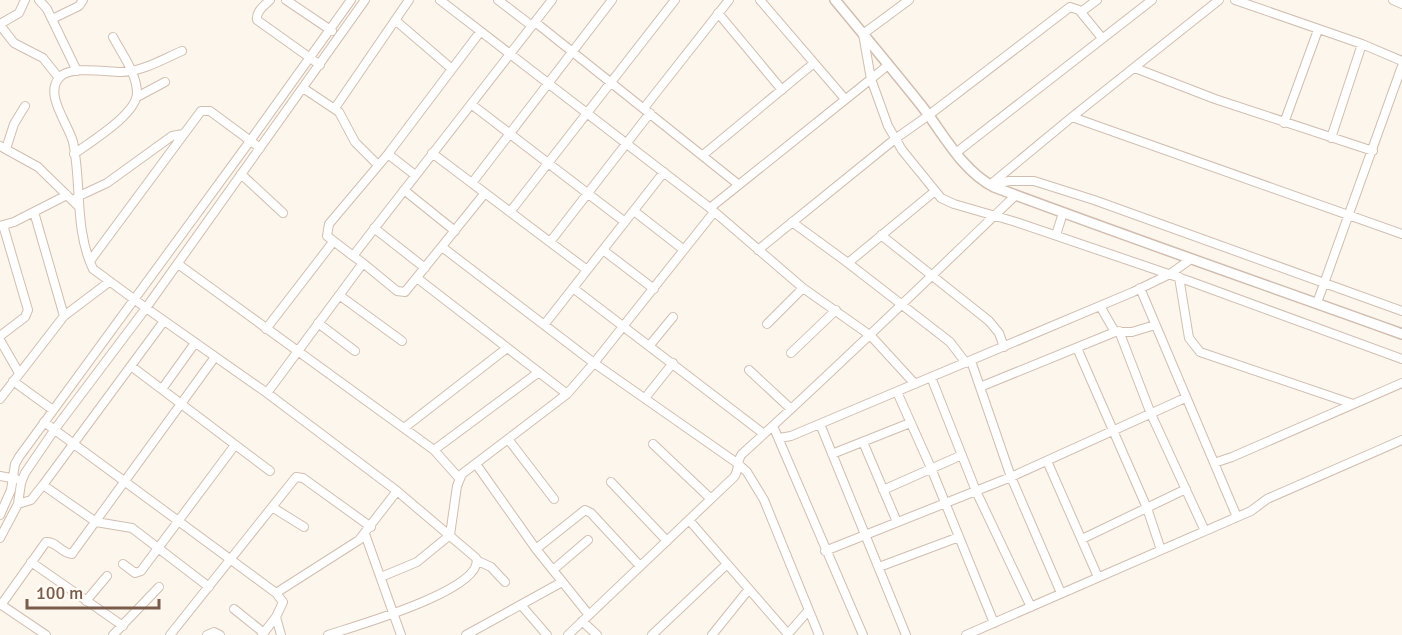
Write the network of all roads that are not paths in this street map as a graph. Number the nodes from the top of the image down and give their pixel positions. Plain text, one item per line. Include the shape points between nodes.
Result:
1 (25, 0) edge
2 (39, 0) edge
3 (83, 0) edge
4 (270, 0) edge
5 (286, 0) edge
6 (340, 0) edge
7 (365, 0) edge
8 (409, 0) edge
9 (440, 0) edge
10 (498, 0) edge
11 (552, 0) edge
12 (612, 0) edge
13 (675, 0) edge
14 (729, 0) edge
15 (760, 0) edge
16 (835, 0) edge
17 (909, 0) edge
18 (1097, 0) edge
19 (1152, 0) edge
20 (1219, 0) edge
21 (1235, 0) edge
22 (1393, 0) edge
23 (349, 3) edge
24 (1402, 4) edge
25 (1081, 12) junction
26 (718, 13) junction
27 (52, 20) junction
28 (395, 21) junction
29 (534, 24) junction
30 (1, 28) edge
31 (330, 30) junction
32 (1318, 30) junction
33 (480, 32) junction
34 (863, 34) junction
35 (113, 37) dead end
36 (339, 37) junction
37 (1102, 38) junction
38 (1362, 45) junction
39 (182, 51) dead end
40 (573, 51) junction
41 (510, 54) junction
42 (310, 58) junction
43 (1402, 61) edge
44 (814, 63) junction
45 (320, 65) junction
46 (888, 65) junction
47 (1402, 66) edge
48 (1135, 68) junction
49 (452, 69) junction
50 (77, 70) junction
51 (131, 71) junction
52 (59, 78) junction
53 (871, 79) junction
54 (165, 82) dead end
55 (611, 82) junction
56 (547, 84) junction
57 (303, 88) junction
58 (782, 90) junction
59 (136, 97) junction
60 (845, 99) junction
61 (471, 104) junction
62 (25, 106) dead end
63 (334, 108) junction
64 (647, 111) junction
65 (586, 114) junction
66 (929, 115) junction
67 (1072, 117) junction
68 (1284, 123) junction
69 (183, 134) junction
70 (510, 134) junction
71 (1331, 138) junction
72 (895, 139) junction
73 (250, 141) junction
74 (627, 143) junction
75 (3, 148) edge
76 (260, 148) junction
77 (1373, 151) junction
78 (432, 153) junction
79 (957, 153) junction
80 (74, 154) junction
81 (388, 154) junction
82 (703, 155) junction
83 (548, 163) junction
84 (378, 165) junction
85 (664, 172) junction
86 (242, 174) junction
87 (226, 175) junction
88 (415, 175) junction
89 (236, 182) junction
90 (472, 183) junction
91 (739, 185) junction
92 (990, 185) junction
93 (404, 190) junction
94 (935, 191) junction
95 (485, 193) junction
96 (588, 194) junction
97 (67, 195) junction
98 (1016, 195) junction
99 (78, 202) junction
100 (203, 206) junction
101 (712, 210) junction
102 (634, 211) junction
103 (34, 212) junction
104 (510, 212) junction
105 (283, 213) dead end
106 (1064, 213) junction
107 (214, 214) junction
108 (994, 216) junction
109 (1350, 216) junction
110 (625, 222) junction
111 (792, 222) junction
112 (2, 226) edge
113 (374, 228) junction
114 (455, 231) junction
115 (1402, 234) edge
116 (881, 235) junction
117 (1056, 236) junction
118 (333, 242) junction
119 (550, 242) junction
120 (442, 247) junction
121 (603, 250) junction
122 (684, 250) junction
123 (758, 250) junction
124 (352, 256) junction
125 (1191, 259) junction
126 (90, 261) junction
127 (363, 263) junction
128 (848, 263) junction
129 (178, 264) junction
130 (158, 267) junction
131 (426, 268) junction
132 (587, 270) junction
133 (1170, 274) junction
134 (169, 275) junction
135 (932, 275) junction
136 (1179, 277) junction
137 (417, 278) junction
138 (109, 282) junction
139 (1325, 283) junction
140 (573, 288) junction
141 (803, 288) junction
142 (1140, 288) junction
143 (654, 289) junction
144 (339, 295) junction
145 (133, 300) junction
146 (1317, 303) junction
147 (901, 304) junction
148 (1100, 306) junction
149 (146, 308) junction
150 (837, 310) junction
151 (1402, 311) edge
152 (64, 316) junction
153 (673, 317) dead end
154 (164, 321) junction
155 (318, 323) junction
156 (767, 324) dead end
157 (544, 325) junction
158 (1155, 325) junction
159 (624, 326) junction
160 (266, 329) junction
161 (1117, 332) junction
162 (1402, 334) edge
163 (0, 336) edge
164 (871, 336) junction
165 (0, 340) edge
166 (402, 341) dead end
167 (195, 343) junction
168 (650, 345) junction
169 (1004, 346) junction
170 (507, 348) junction
171 (1077, 348) junction
172 (355, 351) dead end
173 (297, 352) junction
174 (791, 353) dead end
175 (216, 357) junction
176 (1402, 359) edge
177 (968, 362) junction
178 (594, 363) junction
179 (673, 363) junction
180 (131, 366) junction
181 (749, 370) dead end
182 (539, 372) junction
183 (19, 373) junction
184 (931, 377) junction
185 (13, 381) junction
186 (1402, 382) edge
187 (915, 384) junction
188 (980, 387) junction
189 (162, 389) junction
190 (897, 392) junction
191 (267, 393) junction
192 (567, 394) junction
193 (1, 396) edge
194 (645, 398) junction
195 (1185, 398) junction
196 (181, 404) junction
197 (1353, 404) junction
198 (791, 409) junction
199 (53, 410) junction
200 (1151, 414) junction
201 (44, 422) junction
202 (910, 423) junction
203 (820, 424) junction
204 (773, 426) junction
205 (404, 428) junction
206 (55, 429) junction
207 (1113, 431) junction
208 (764, 434) junction
209 (779, 438) junction
210 (508, 440) junction
211 (1402, 440) edge
212 (863, 442) junction
213 (74, 444) junction
214 (653, 444) dead end
215 (235, 445) junction
216 (434, 450) junction
217 (832, 454) junction
218 (962, 455) junction
219 (1047, 461) junction
220 (737, 463) junction
221 (1214, 463) junction
222 (476, 464) junction
223 (931, 468) junction
224 (270, 471) dead end
225 (0, 476) edge
226 (13, 477) junction
227 (1011, 477) junction
228 (459, 478) junction
229 (125, 481) junction
230 (611, 482) dead end
231 (21, 483) junction
232 (43, 485) junction
233 (1186, 489) junction
234 (883, 490) junction
235 (397, 491) junction
236 (976, 491) junction
237 (554, 499) dead end
238 (711, 499) junction
239 (945, 503) junction
240 (18, 504) junction
241 (272, 507) junction
242 (1147, 508) junction
243 (0, 515) edge
244 (1237, 517) junction
245 (689, 520) junction
246 (179, 521) junction
247 (96, 522) junction
248 (897, 522) junction
249 (304, 527) dead end
250 (368, 531) junction
251 (1205, 531) junction
252 (1, 533) edge
253 (450, 535) junction
254 (866, 535) junction
255 (959, 537) junction
256 (1082, 539) junction
257 (588, 540) dead end
258 (666, 541) junction
259 (158, 549) junction
260 (536, 549) junction
261 (1161, 550) junction
262 (825, 551) junction
263 (230, 561) junction
264 (478, 561) junction
265 (31, 562) junction
266 (123, 564) dead end
267 (727, 564) junction
268 (640, 566) junction
269 (879, 567) junction
270 (553, 570) junction
271 (107, 576) dead end
272 (381, 577) junction
273 (1098, 577) junction
274 (505, 582) dead end
275 (562, 582) junction
276 (159, 587) dead end
277 (209, 587) junction
278 (749, 589) junction
279 (276, 593) junction
280 (1061, 593) junction
281 (86, 600) junction
282 (1, 604) edge
283 (521, 605) junction
284 (1031, 607) junction
285 (234, 609) dead end
286 (808, 611) junction
287 (393, 613) junction
288 (589, 615) junction
289 (276, 616) junction
290 (582, 621) junction
291 (994, 623) junction
292 (119, 632) edge
293 (717, 633) edge
294 (263, 634) edge
295 (472, 634) edge
296 (788, 634) edge
297 (46, 635) edge
298 (170, 635) edge
299 (207, 635) edge
300 (220, 635) edge
301 (281, 635) edge
302 (328, 635) edge
303 (401, 635) edge
304 (546, 635) edge
305 (568, 635) edge
306 (597, 635) edge
307 (652, 635) edge
308 (819, 635) edge
309 (863, 635) edge
310 (906, 635) edge
311 (966, 635) edge

1 - 30 street via 19,12
2 - 27 street
3 - 27 street
4 - 42 street via 257,20
5 - 31 street
6 - 23 street
7 - 36 street
8 - 28 street
9 - 33 street
10 - 29 street
11 - 29 street
12 - 40 street
13 - 55 street
14 - 26 street
15 - 44 street
16 - 34 street
17 - 34 street
18 - 25 street
19 - 37 street
20 - 48 street
21 - 32 street
22 - 24 street
23 - 31 street
25 - 37 street
25 - 66 street via 1070,7
26 - 58 street
26 - 64 street
27 - 50 street
28 - 49 street
28 - 63 street
29 - 40 street
29 - 41 street
30 - 52 street via 14,43 43,58
31 - 36 street
31 - 42 street
32 - 38 street
32 - 68 street
33 - 41 street
33 - 49 street
34 - 46 street
34 - 53 street
35 - 51 street
36 - 45 street
37 - 79 street
38 - 43 street
38 - 71 street
39 - 51 street
40 - 55 street
40 - 56 street
41 - 56 street
41 - 61 street
42 - 45 street
42 - 73 street
44 - 58 street
44 - 60 street
45 - 57 street
46 - 53 street
46 - 66 street
47 - 77 street
48 - 67 street
48 - 68 street
49 - 81 street
50 - 51 street
50 - 52 street
51 - 59 street
52 - 80 street via 56,100
53 - 60 street
53 - 72 street
54 - 59 street
55 - 64 street
55 - 65 street
56 - 65 street
56 - 70 street
57 - 63 street
57 - 76 street
58 - 82 street
59 - 80 street via 129,111
60 - 91 street
61 - 70 street
61 - 78 street
62 - 75 street
63 - 84 street via 355,142
64 - 74 street
64 - 82 street
65 - 74 street
65 - 83 street
66 - 72 street
66 - 79 street
67 - 92 street
67 - 109 street
68 - 71 street
69 - 73 street via 198,114 206,110
69 - 99 street via 172,136
69 - 126 street
70 - 83 street
70 - 90 street
71 - 77 street
72 - 94 street
72 - 111 street
73 - 76 street
73 - 87 street
74 - 85 street
74 - 96 street
75 - 97 street via 38,167
76 - 86 street
77 - 109 street
78 - 88 street
78 - 90 street
79 - 92 street via 975,175
80 - 99 street
81 - 84 street
81 - 88 street
82 - 91 street
83 - 96 street
83 - 104 street
84 - 118 street via 329,224 327,236
85 - 101 street
85 - 102 street
86 - 89 street
86 - 105 street
87 - 89 street
87 - 100 street
88 - 93 street
89 - 107 street
90 - 95 street
91 - 101 street
92 - 98 street
92 - 139 street via 1034,181
93 - 113 street
93 - 114 street
94 - 108 street via 954,204
94 - 116 street
95 - 104 street
95 - 114 street
96 - 110 street
96 - 119 street
97 - 99 street
97 - 103 street
98 - 106 street
98 - 108 street
99 - 126 street
100 - 107 street
100 - 130 street
101 - 122 street
101 - 123 street
102 - 110 street
102 - 122 street
103 - 112 street
103 - 152 street
104 - 119 street
106 - 117 street
106 - 125 street
107 - 129 street
108 - 117 street
108 - 135 street
109 - 115 street
109 - 139 street
110 - 121 street
111 - 123 street
111 - 128 street
112 - 163 street via 28,310 25,317
113 - 124 street
113 - 131 street
114 - 120 street
116 - 128 street
116 - 135 street
117 - 133 street
118 - 124 street
118 - 160 street
119 - 132 street
120 - 131 street
120 - 157 street
121 - 132 street
121 - 143 street
122 - 143 street
123 - 141 street
124 - 127 street
125 - 133 street
125 - 146 street
126 - 138 street
127 - 137 street via 402,293
127 - 144 street
128 - 147 street
129 - 134 street
129 - 160 street
130 - 134 street
130 - 145 street
131 - 137 street
132 - 140 street
133 - 136 street
133 - 142 street
134 - 149 street
135 - 147 street
135 - 169 street via 989,321
136 - 176 street
136 - 197 street via 1189,338 1200,352
137 - 170 street
138 - 145 street
138 - 152 street
139 - 146 street
139 - 151 street
140 - 157 street
140 - 159 street
141 - 150 street
141 - 156 street
142 - 148 street
142 - 158 street
143 - 159 street
144 - 155 street
144 - 166 street
145 - 149 street
145 - 199 street
146 - 162 street
147 - 164 street
147 - 177 street via 950,342
148 - 161 street
148 - 169 street
149 - 154 street
149 - 206 street
150 - 164 street
150 - 174 street
152 - 183 street
153 - 168 street
154 - 167 street
154 - 180 street
155 - 172 street
155 - 173 street
157 - 178 street
158 - 161 street
158 - 195 street
159 - 168 street
159 - 178 street
160 - 173 street
161 - 171 street
161 - 200 street
164 - 187 street
164 - 198 street
165 - 183 street
167 - 175 street
167 - 189 street
168 - 179 street
169 - 177 street
170 - 182 street
170 - 205 street
171 - 188 street
171 - 207 street
173 - 191 street
173 - 205 street
175 - 191 street
175 - 196 street
177 - 184 street
177 - 188 street
178 - 192 street
178 - 194 street
179 - 194 street
179 - 208 street
180 - 189 street
180 - 213 street
181 - 198 street
182 - 192 street
182 - 216 street
183 - 185 street
184 - 187 street
184 - 218 street
185 - 193 street
185 - 199 street
186 - 197 street
187 - 190 street
188 - 227 street
189 - 196 street
190 - 202 street
190 - 203 street
191 - 235 street
192 - 210 street
194 - 220 street
195 - 200 street
195 - 221 street
196 - 215 street
196 - 229 street
197 - 221 street
198 - 204 street
199 - 201 street
200 - 207 street
200 - 233 street
201 - 206 street
201 - 226 street via 15,464
202 - 212 street
202 - 223 street
203 - 209 street
203 - 217 street
204 - 208 street
204 - 209 street
205 - 216 street
206 - 213 street
206 - 231 street
207 - 219 street
207 - 242 street
208 - 220 street
209 - 262 street
210 - 222 street
210 - 237 street
211 - 244 street via 1266,499
212 - 217 street
212 - 234 street
213 - 229 street
213 - 232 street
214 - 238 street
215 - 224 street
215 - 246 street
216 - 228 street
217 - 254 street
218 - 223 street
218 - 236 street
219 - 227 street
219 - 256 street
220 - 238 street via 737,473
220 - 286 street via 764,500
221 - 244 street
222 - 228 street
222 - 260 street
223 - 234 street
223 - 239 street
225 - 226 street
226 - 231 street
226 - 243 street
227 - 236 street
227 - 280 street
228 - 253 street
229 - 246 street
229 - 247 street
230 - 258 street
231 - 240 street
232 - 240 street via 31,500
232 - 247 street
233 - 242 street
233 - 251 street
234 - 248 street
235 - 250 street
235 - 253 street
236 - 239 street
236 - 284 street
238 - 245 street
239 - 248 street
239 - 255 street
240 - 252 street
241 - 249 street
241 - 250 street via 300,476
241 - 263 street
242 - 256 street
242 - 261 street
244 - 251 street
245 - 258 street
245 - 267 street
246 - 259 street
246 - 263 street
247 - 259 street via 132,528
247 - 265 street via 72,554 49,541
248 - 254 street
250 - 272 street
250 - 279 street
251 - 261 street
253 - 264 street
253 - 272 street via 417,562
254 - 262 street
254 - 269 street
255 - 269 street
255 - 291 street
256 - 273 street
257 - 270 street
258 - 268 street
259 - 266 street via 138,573
259 - 277 street
260 - 268 street via 585,510
260 - 270 street
261 - 273 street
262 - 309 street
263 - 277 street
263 - 279 street
264 - 274 street via 491,567
264 - 287 street via 451,590
265 - 281 street
265 - 282 street
267 - 278 street
267 - 307 street
268 - 288 street
269 - 310 street
270 - 275 street
271 - 281 street
272 - 287 street
273 - 280 street
275 - 283 street
275 - 288 street
276 - 292 street
277 - 298 street
278 - 293 street
278 - 296 street
279 - 289 street via 283,602
280 - 284 street
281 - 292 street
282 - 297 street
283 - 295 street
283 - 304 street
284 - 291 street
285 - 294 street
286 - 296 street
286 - 308 street
287 - 302 street
287 - 303 street
288 - 290 street
289 - 294 street
289 - 301 street
290 - 305 street
290 - 306 street
291 - 311 street
299 - 300 street

